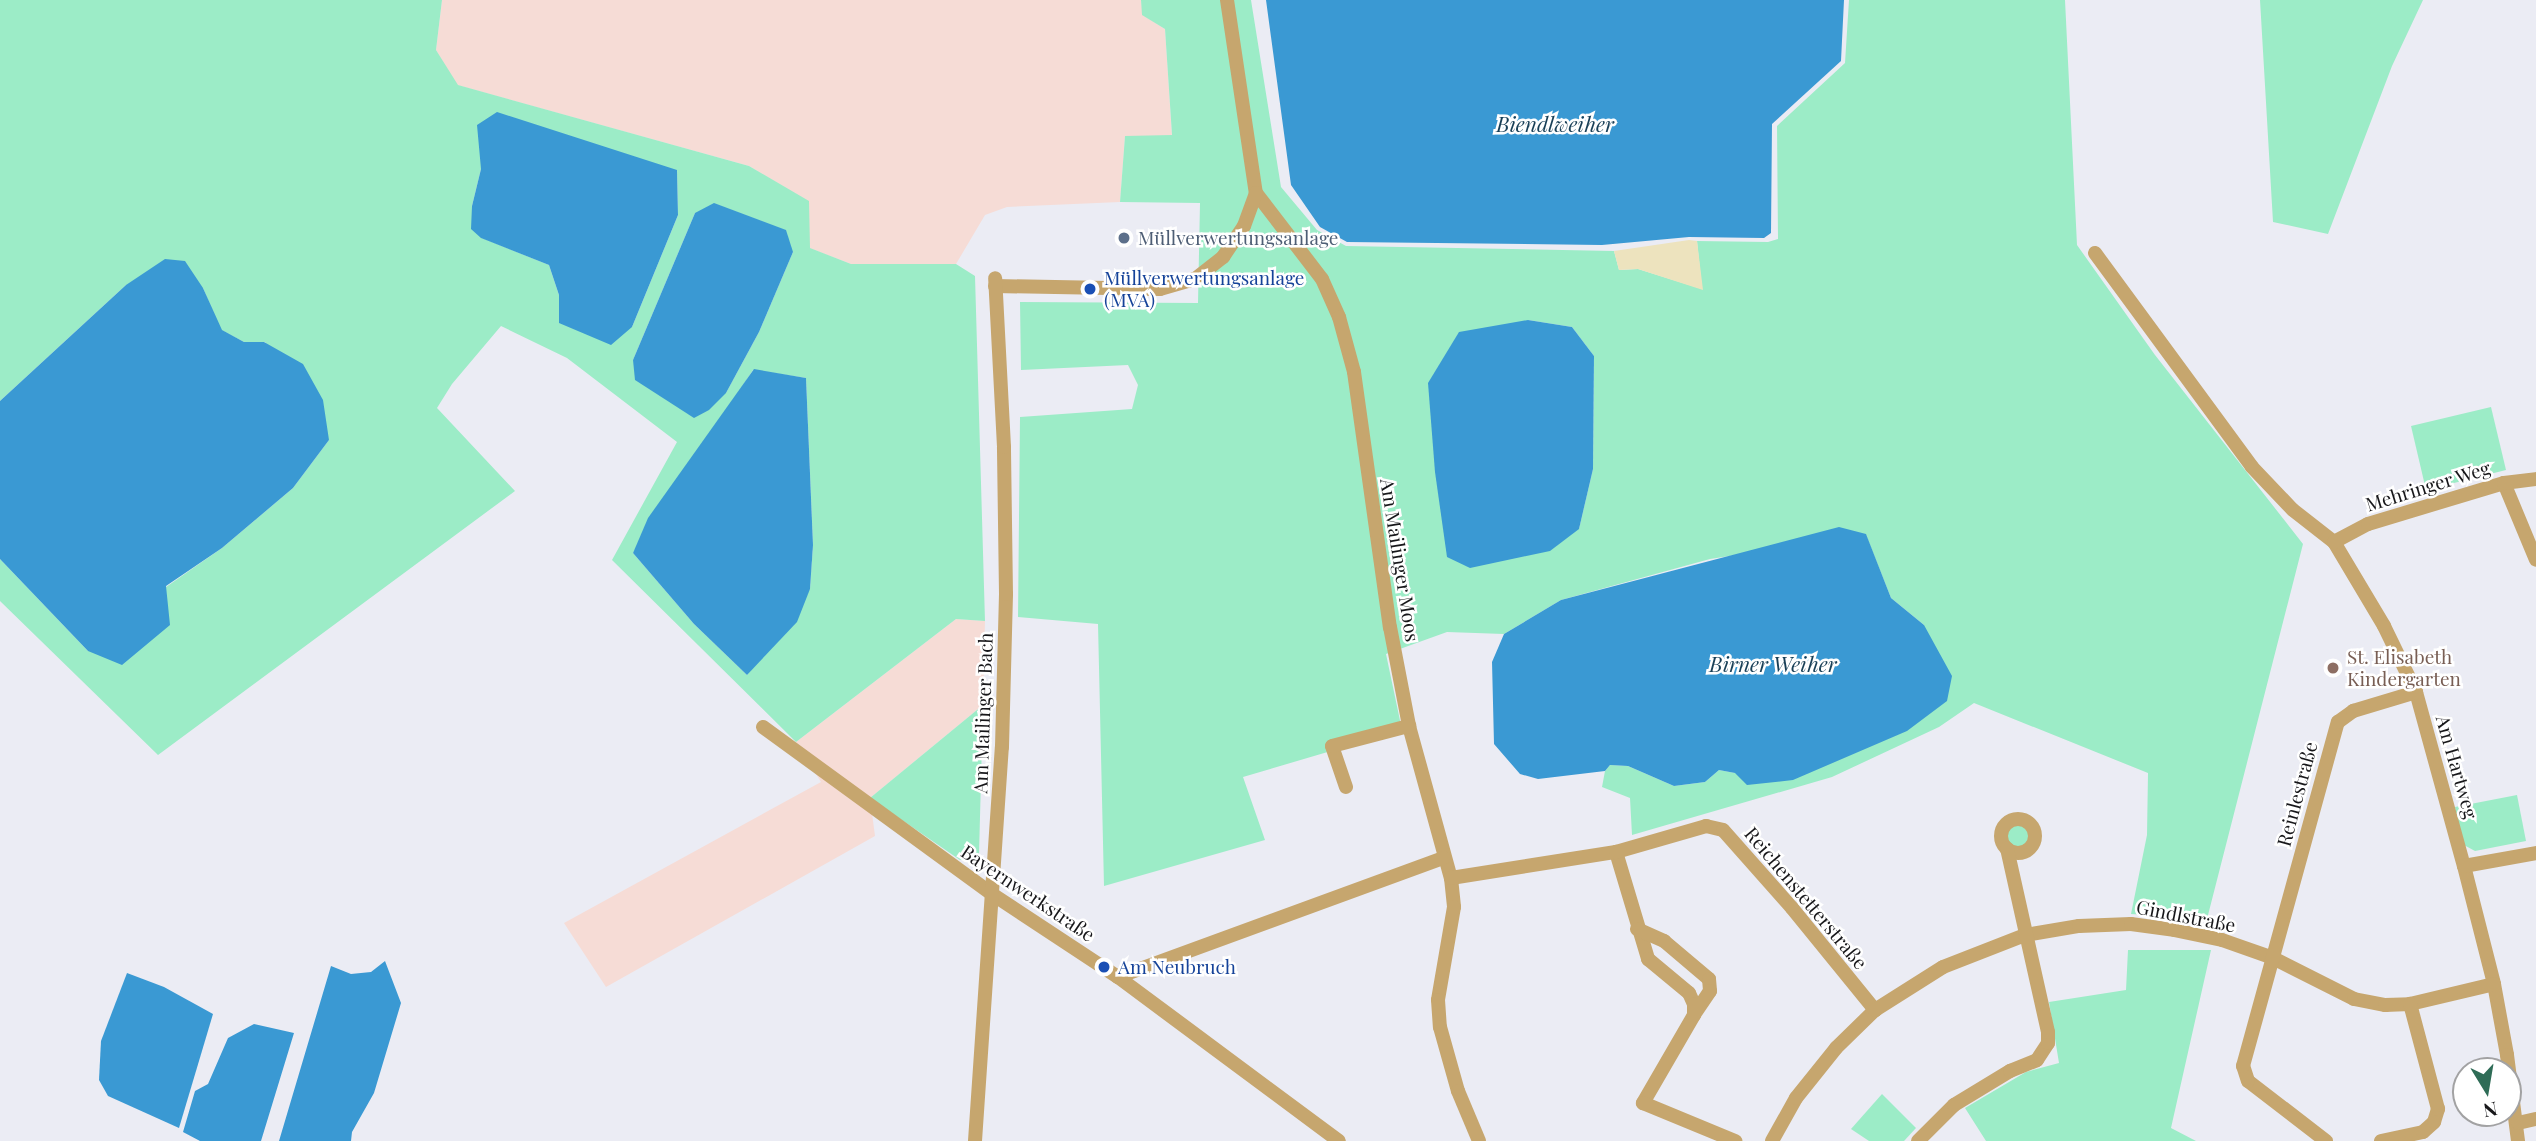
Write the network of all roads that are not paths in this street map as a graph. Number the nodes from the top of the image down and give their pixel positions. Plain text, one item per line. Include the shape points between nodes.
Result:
1 (1227, 0) edge
2 (1256, 193) junction
3 (2095, 253) dead end
4 (2536, 479) edge
5 (2504, 483) junction
6 (2334, 542) junction
7 (2536, 560) edge
8 (2416, 692) junction
9 (1409, 726) junction
10 (763, 727) dead end
11 (1346, 787) dead end
12 (2007, 849) dead end
13 (1616, 852) junction
14 (2536, 853) edge
15 (1444, 858) junction
16 (2465, 866) junction
17 (1451, 878) junction
18 (992, 894) junction
19 (1637, 929) junction
20 (2025, 936) junction
21 (2273, 958) junction
22 (1118, 977) junction
23 (2494, 984) junction
24 (2410, 1004) junction
25 (1875, 1010) junction
26 (1694, 1015) junction
27 (2507, 1057) edge
28 (975, 1141) edge
29 (1339, 1141) edge
30 (1479, 1141) edge
31 (1735, 1141) edge
32 (1772, 1141) edge
33 (1918, 1141) edge
34 (2326, 1141) edge
35 (2381, 1141) edge

1 - 2 street, Am Mailinger Moos
2 - 9 street, Am Mailinger Moos via 1322,279 1339,317 1353,372 1382,578
2 - 18 street, Am Mailinger Bach via 1244,226 1223,257 1195,279 1160,289 995,282 1006,594
3 - 6 street, Am Hartweg via 2252,467 2293,510
4 - 5 street, Mehringer Weg
5 - 6 street, Mehringer Weg via 2368,524
5 - 7 street
6 - 8 street, Am Hartweg via 2384,626
8 - 16 street, Am Hartweg
8 - 21 street, Reinlestraße via 2353,711 2338,723
9 - 11 street via 1332,746
9 - 15 street, Am Mailinger Moos
10 - 18 street, Bayernwerkstraße
12 - 20 street
13 - 17 street, Reichenstetterstraße
13 - 19 street
13 - 25 street, Reichenstetterstraße via 1706,826 1723,831
14 - 16 street
15 - 17 street, Am Mailinger Moos
15 - 22 street
16 - 23 street, Am Hartweg
17 - 30 street, Am Mailinger Moos via 1454,907 1438,1000 1440,1027 1458,1091
18 - 22 street, Bayernwerkstraße
18 - 28 street, Am Mailinger Bach
19 - 26 street via 1648,959 1689,993
19 - 26 street via 1664,941 1709,979 1710,991
20 - 21 street, Gindlstraße via 2079,926 2131,924 2222,940
20 - 25 street, Gindlstraße via 1943,967
20 - 33 street via 2048,1032 2044,1054 1980,1087 1954,1105
21 - 24 street, Gindlstraße via 2354,999
21 - 34 street, Reinlestraße via 2243,1066 2248,1081
22 - 29 street, Bayernwerkstraße
23 - 24 street, Gindlstraße
23 - 27 street, Am Hartweg
24 - 35 street via 2438,1109 2434,1122 2423,1132
25 - 32 street, Gindlstraße via 1836,1048 1796,1098
26 - 31 street via 1643,1103

